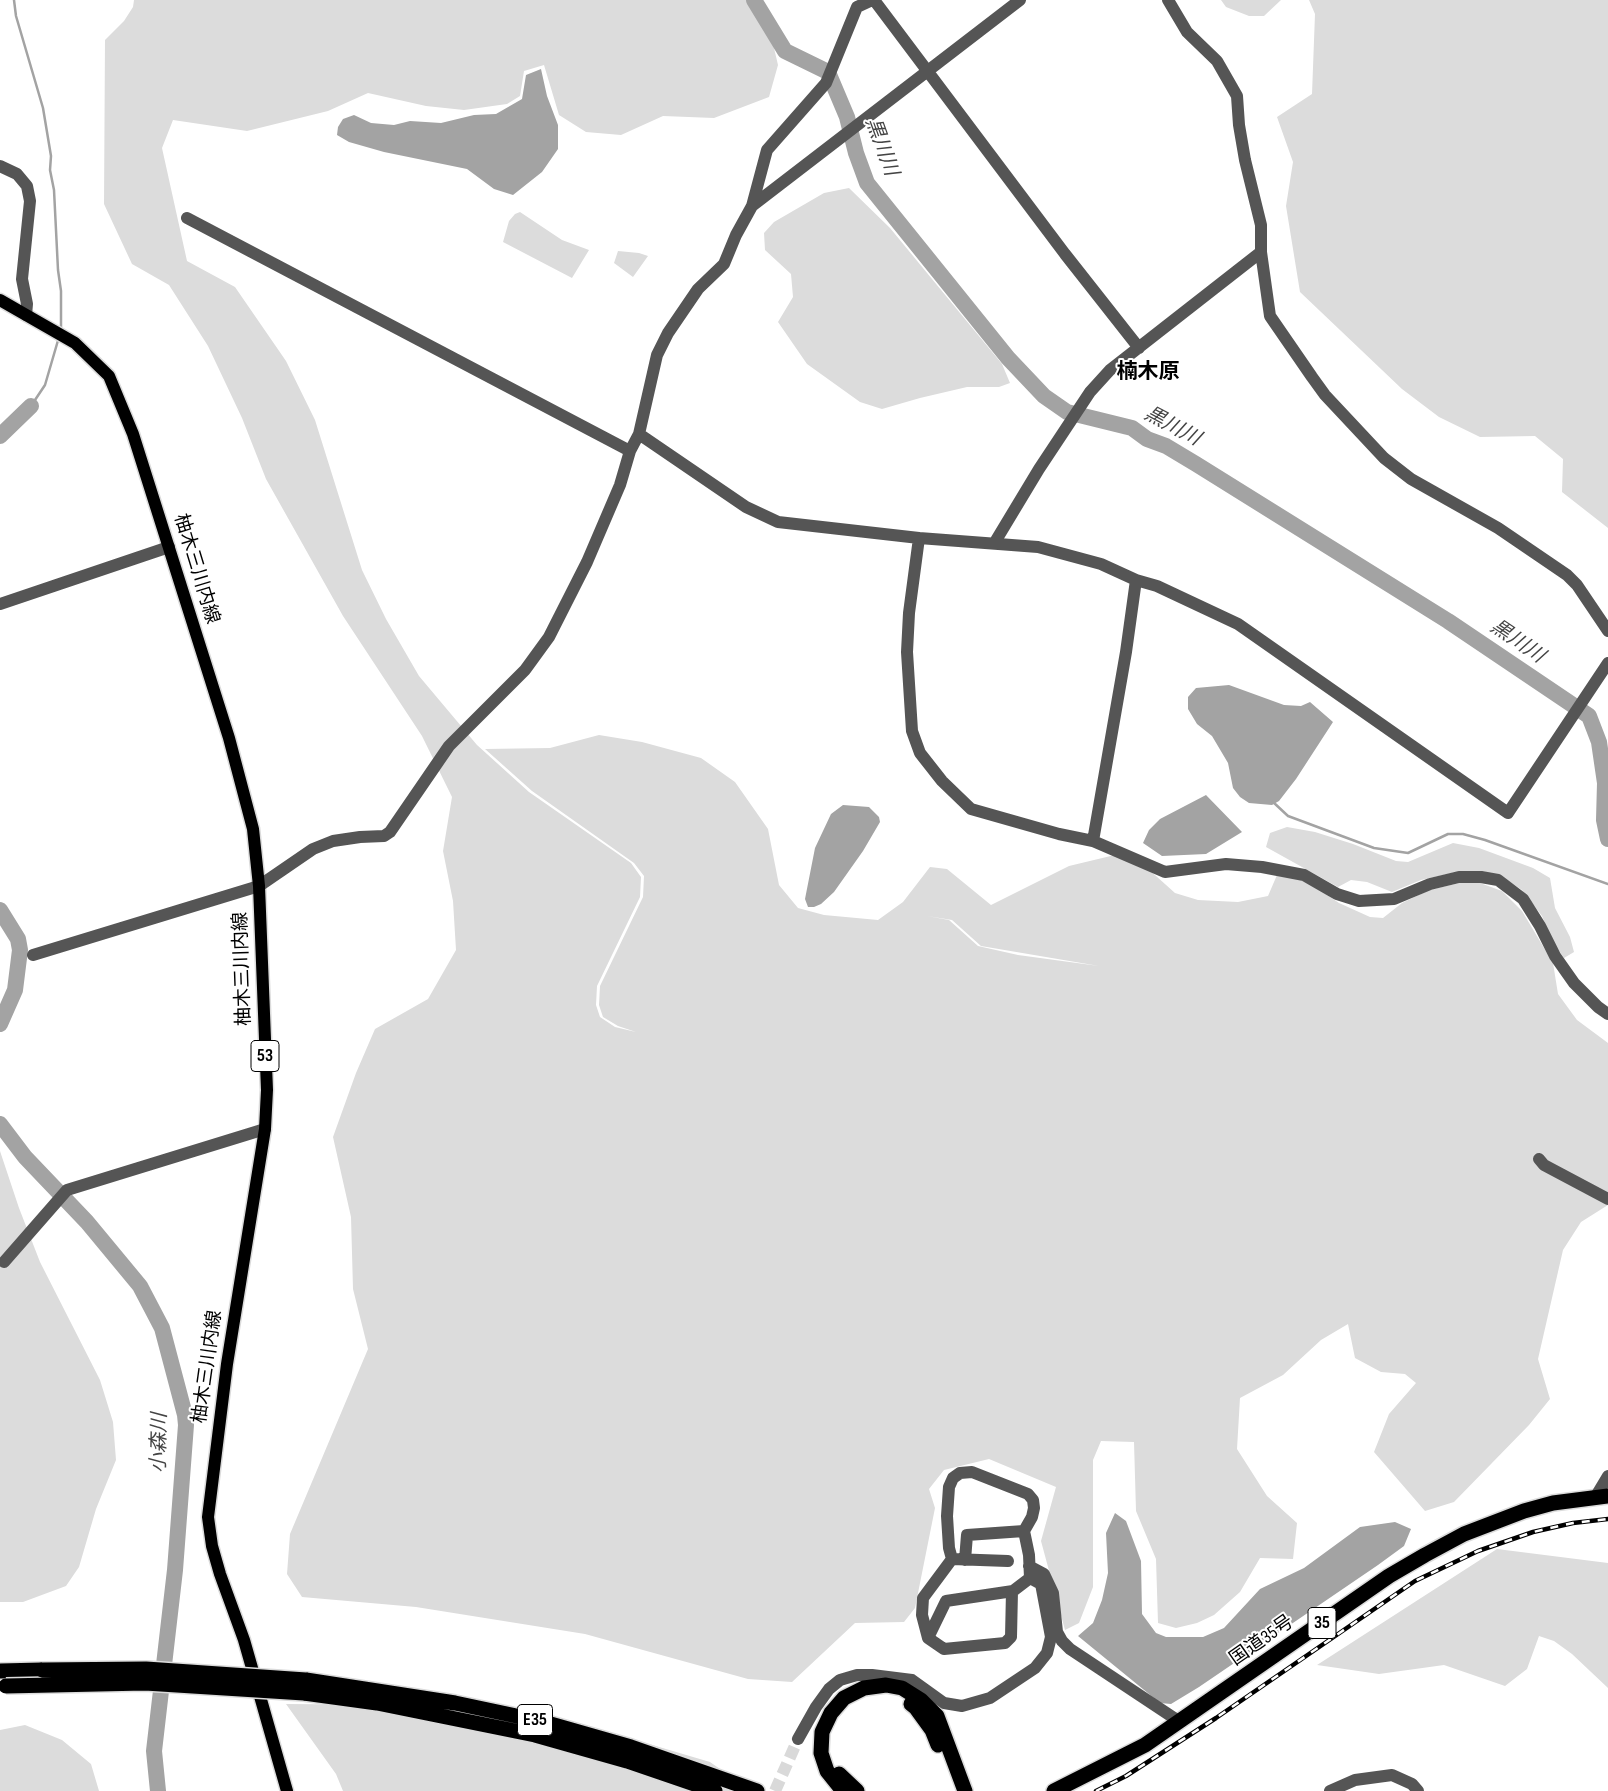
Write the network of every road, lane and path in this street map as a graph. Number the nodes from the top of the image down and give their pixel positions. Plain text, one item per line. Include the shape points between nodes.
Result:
1 (873, 0) edge
2 (1020, 0) edge
3 (1168, 0) edge
4 (1175, 0) edge
5 (1179, 18) junction
6 (927, 71) junction
7 (0, 166) edge
8 (752, 206) junction
9 (187, 218) dead end
10 (1261, 252) junction
11 (0, 300) edge
12 (29, 316) junction
13 (1139, 348) junction
14 (640, 434) junction
15 (630, 451) junction
16 (919, 538) junction
17 (995, 542) junction
18 (169, 547) junction
19 (1136, 580) junction
20 (0, 604) edge
21 (1608, 631) edge
22 (1608, 663) edge
23 (1093, 841) junction
24 (258, 886) junction
25 (33, 955) dead end
26 (1608, 1014) edge
27 (265, 1130) junction
28 (1539, 1159) dead end
29 (1608, 1198) edge
30 (4, 1262) dead end
31 (1608, 1476) edge
32 (1602, 1496) edge
33 (1024, 1531) junction
34 (959, 1560) junction
35 (1008, 1561) dead end
36 (1030, 1572) junction
37 (1012, 1591) junction
38 (928, 1638) junction
39 (0, 1671) edge
40 (3, 1686) edge
41 (305, 1686) junction
42 (1180, 1722) junction
43 (798, 1739) tunnel mouth
44 (1352, 1785) edge
45 (287, 1791) edge
46 (715, 1791) edge
47 (757, 1791) edge
48 (843, 1791) edge
49 (857, 1791) edge
50 (954, 1791) edge
51 (965, 1791) edge
52 (1054, 1791) edge
53 (1330, 1791) edge
54 (1418, 1791) edge

1 - 6 street
1 - 8 street via 857,7 826,83 767,150
2 - 6 street
3 - 5 street
4 - 5 street
5 - 10 street via 1188,32 1217,61 1238,96 1243,152 1261,225
6 - 8 street
6 - 13 street
7 - 12 street via 17,174 27,186 30,201 22,279
8 - 14 street via 724,264 698,289 657,355
9 - 15 street
10 - 13 street
10 - 21 street via 1270,316 1325,395 1384,458 1411,479 1498,528 1567,575
11 - 12 main road, 柚木三川内線 / 53
12 - 18 main road, 柚木三川内線 / 53 via 75,343 109,376 134,434
13 - 17 street via 1110,370 1090,392
14 - 15 street
14 - 16 street via 766,518
15 - 24 street via 602,528 550,637 525,670 449,746 390,832 384,836 333,841 313,849
16 - 17 street
16 - 23 street via 909,613 908,652 912,731 920,753 942,781 971,809
17 - 19 street via 1038,547 1101,564
18 - 20 street
18 - 24 main road, 柚木三川内線 / 53 via 246,796 253,829
19 - 22 street via 1157,586 1238,624 1508,813
19 - 23 street
23 - 26 street via 1165,872 1226,864 1262,868 1304,875 1337,894 1359,900 1394,899 1430,884 1459,877 1498,880 1523,899 1574,983
24 - 25 street
24 - 27 main road, 柚木三川内線 / 53 via 267,1090
27 - 30 street via 67,1190
27 - 45 main road, 柚木三川内線 / 53 via 227,1364 208,1517 220,1574 244,1640
28 - 29 street via 1544,1165
31 - 32 street
32 - 42 highway, 国道35号 / 35 via 1524,1511 1464,1534 1425,1554
33 - 34 street via 967,1535
33 - 34 street via 1034,1508 1028,1494 972,1472 960,1473 949,1487 947,1516 948,1548
33 - 36 street
34 - 35 street
34 - 38 street via 923,1598 922,1615
36 - 37 street
36 - 42 street via 1044,1574 1053,1593 1057,1632 1070,1649
36 - 43 street via 1040,1584 1051,1637 1047,1653 1036,1668 990,1698 962,1706 944,1703 912,1680 872,1675 840,1680 829,1689
37 - 38 street via 946,1601
37 - 38 street via 1011,1636 1005,1643 944,1649
39 - 41 highway, E35, bridge via 146,1669
40 - 41 highway, E35, bridge via 145,1683
41 - 46 highway, E35 via 536,1735
41 - 47 highway, E35 via 456,1703 540,1721 632,1747
42 - 52 highway, 国道35号 / 35 via 1146,1745
44 - 53 street
44 - 54 street via 1392,1775 1412,1784
48 - 51 highway via 827,1771 822,1753 822,1732 831,1713 844,1698 864,1688 886,1685 902,1688 937,1716
49 - 50 highway via 840,1775 832,1758 830,1738 835,1722 849,1705 867,1696 886,1694 916,1708 932,1730

